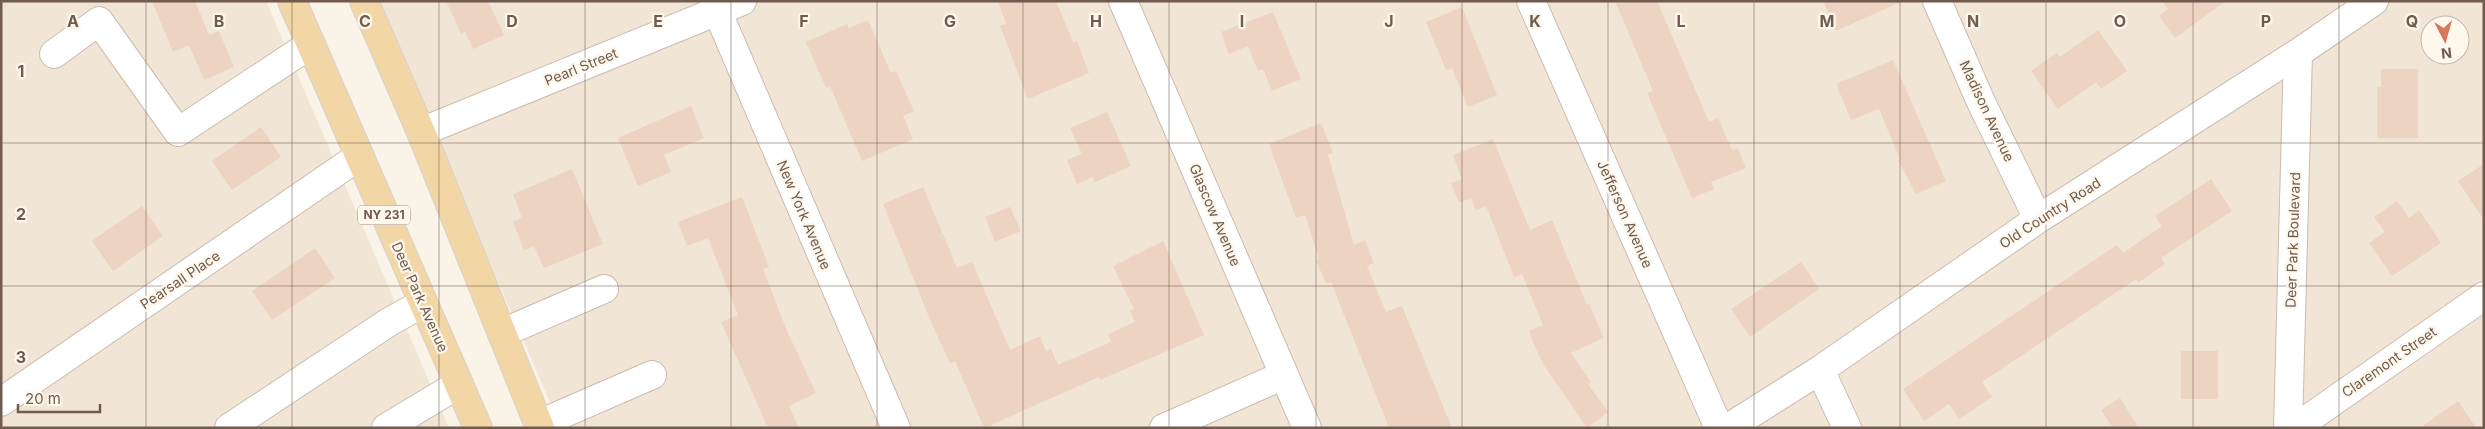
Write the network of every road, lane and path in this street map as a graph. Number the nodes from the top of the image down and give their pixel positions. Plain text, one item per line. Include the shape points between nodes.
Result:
1 (292, 1) edge
2 (365, 1) edge
3 (742, 1) edge
4 (1123, 1) edge
5 (1531, 1) edge
6 (1937, 1) edge
7 (2374, 1) edge
8 (715, 7) edge
9 (311, 44) junction
10 (2298, 53) junction
11 (54, 54) dead end
12 (421, 132) junction
13 (358, 157) junction
14 (2038, 219) junction
15 (604, 289) dead end
16 (2484, 296) edge
17 (423, 303) junction
18 (502, 333) junction
19 (1820, 370) junction
20 (652, 375) dead end
21 (1284, 375) junction
22 (459, 384) junction
23 (1, 402) edge
24 (539, 426) edge
25 (229, 428) edge
26 (386, 428) edge
27 (478, 428) edge
28 (896, 428) edge
29 (1164, 428) edge
30 (1307, 428) edge
31 (1719, 428) edge
32 (1728, 428) edge
33 (1847, 428) edge
34 (2288, 428) edge
35 (2295, 428) edge

1 - 9 main road, Deer Park Avenue / NY 231
2 - 12 main road
3 - 8 street, Pearl Street
4 - 21 street, Glascow Avenue
5 - 31 street, Jefferson Avenue
6 - 14 street, Madison Avenue
7 - 10 street, Old Country Road
8 - 12 street, Pearl Street
8 - 28 street, New York Avenue
9 - 11 street via 178,132 99,21
9 - 13 main road, Deer Park Avenue / NY 231
10 - 14 street, Old Country Road
10 - 34 street, Deer Park Boulevard
12 - 18 main road
13 - 17 main road, Deer Park Avenue / NY 231
13 - 23 street, Pearsall Place
14 - 19 street, Old Country Road
15 - 18 street
16 - 35 street, Claremont Street
17 - 22 main road, Deer Park Avenue / NY 231
17 - 25 street
18 - 24 main road
19 - 32 street, Old Country Road
19 - 33 street
20 - 24 street
21 - 29 street
21 - 30 street, Glascow Avenue
22 - 26 street
22 - 27 main road, Deer Park Avenue / NY 231

